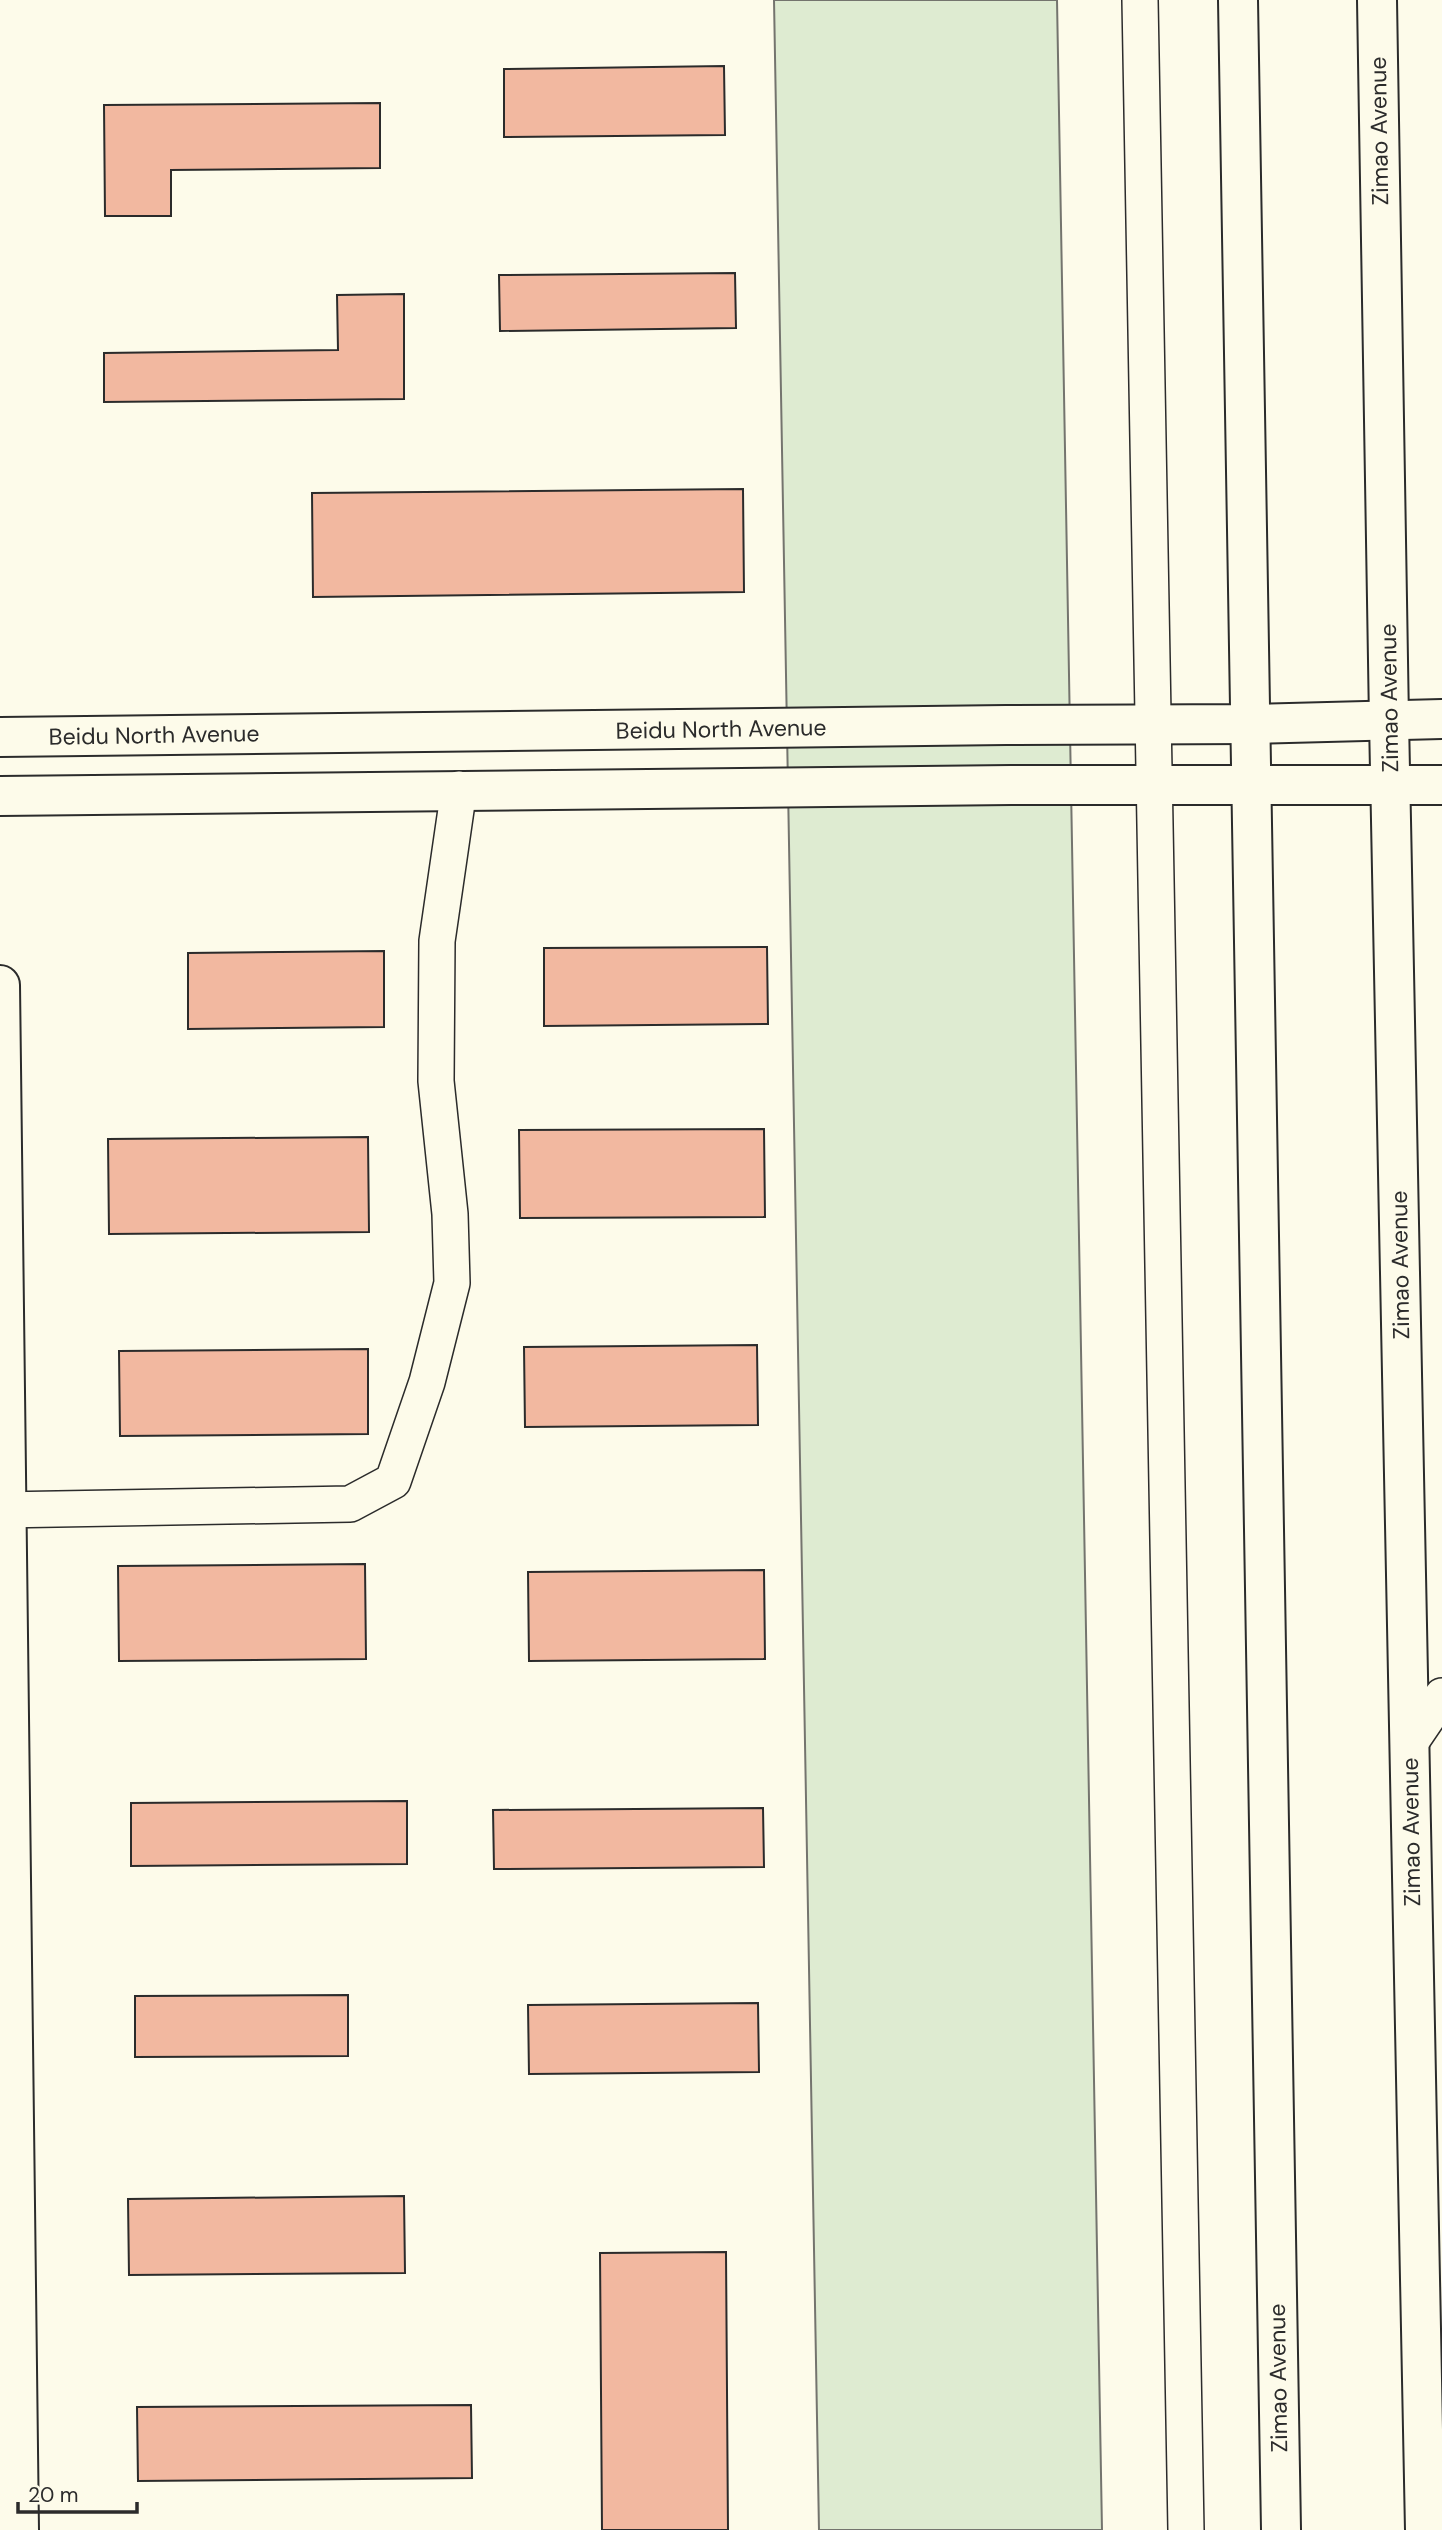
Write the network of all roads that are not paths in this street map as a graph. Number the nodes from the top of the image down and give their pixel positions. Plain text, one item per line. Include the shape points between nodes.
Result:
1 (1140, 0) edge
2 (1238, 0) edge
3 (1377, 0) edge
4 (1442, 719) edge
5 (1389, 720) junction
6 (1153, 724) junction
7 (1252, 724) junction
8 (0, 737) edge
9 (1154, 785) junction
10 (1253, 785) junction
11 (1391, 785) junction
12 (1442, 785) edge
13 (458, 789) junction
14 (0, 796) edge
15 (0, 985) edge
16 (2, 1509) edge
17 (1442, 1696) edge
18 (1410, 1743) junction
19 (19, 2530) edge
20 (1186, 2530) edge
21 (1281, 2530) edge
22 (1425, 2530) edge

1 - 6 street
2 - 7 main road, Zimao Avenue
3 - 5 main road, Zimao Avenue
4 - 5 main road, Beidu North Avenue
5 - 7 main road, Beidu North Avenue
5 - 11 main road, Zimao Avenue
6 - 7 main road, Beidu North Avenue
6 - 8 main road, Beidu North Avenue
6 - 9 street
7 - 10 main road, Zimao Avenue
9 - 10 main road
9 - 13 main road
9 - 20 street
10 - 11 main road
10 - 21 main road, Zimao Avenue
11 - 12 main road
11 - 18 main road, Zimao Avenue
13 - 14 main road
13 - 16 street via 437,941 436,1081 452,1283 393,1481 350,1504
15 - 16 main road
16 - 19 main road
17 - 18 street
18 - 22 main road, Zimao Avenue

